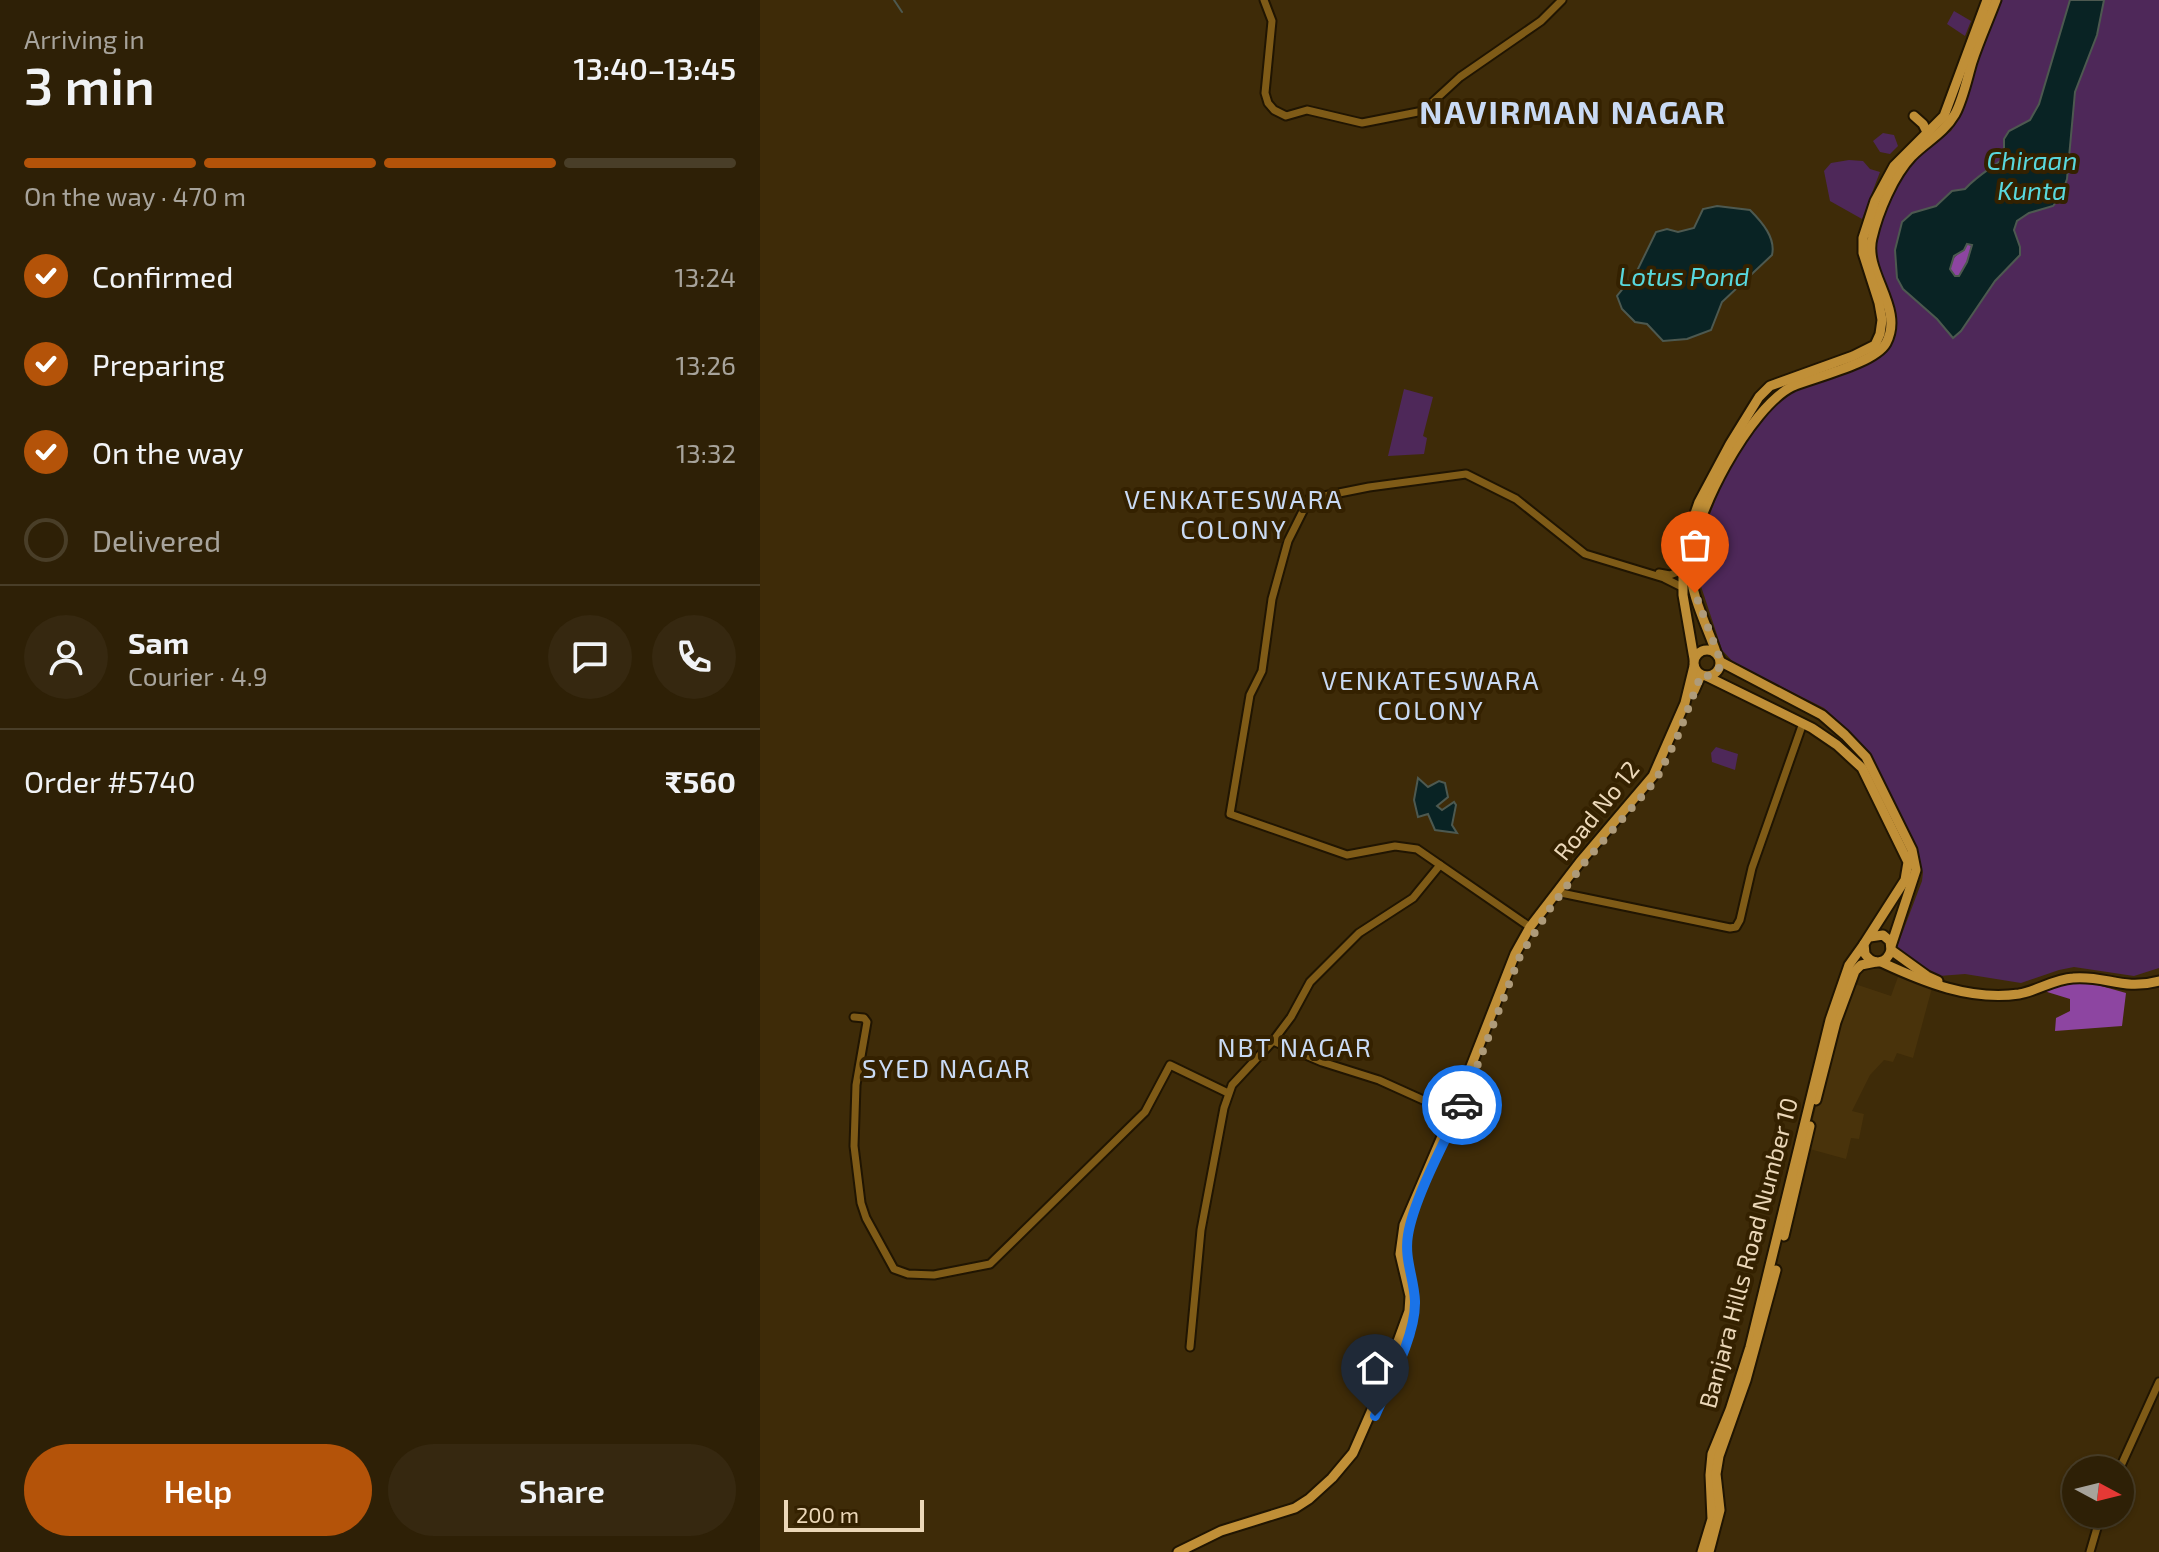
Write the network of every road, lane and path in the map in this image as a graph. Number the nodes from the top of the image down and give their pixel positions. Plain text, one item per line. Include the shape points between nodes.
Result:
1 (1264, 0) edge
2 (1562, 0) edge
3 (1987, 0) edge
4 (1996, 0) edge
5 (1914, 116) dead end
6 (1927, 132) junction
7 (1734, 447) junction
8 (1694, 529) junction
9 (1581, 550) junction
10 (1683, 570) junction
11 (1682, 587) junction
12 (1718, 657) junction
13 (1694, 662) junction
14 (1704, 676) junction
15 (1803, 723) junction
16 (1440, 865) junction
17 (1912, 875) junction
18 (1561, 893) junction
19 (1530, 927) junction
20 (1867, 940) junction
21 (1891, 948) junction
22 (1878, 962) junction
23 (1852, 968) junction
24 (2159, 978) edge
25 (854, 1017) dead end
26 (1273, 1041) junction
27 (1228, 1093) junction
28 (1452, 1113) junction
29 (1190, 1347) dead end
30 (2159, 1382) edge
31 (2125, 1456) edge
32 (2097, 1528) edge
33 (1183, 1552) edge
34 (1702, 1552) edge
35 (1709, 1552) edge
36 (2090, 1552) edge

1 - 2 street via 1272,21 1268,103 1286,116 1307,110 1362,123 1423,111
3 - 6 main road via 1951,101
4 - 7 main road via 1956,113 1911,157 1883,205 1871,239 1889,309 1885,345 1873,355 1779,394
5 - 6 main road
6 - 7 main road via 1894,166 1863,238 1864,262 1882,320 1875,345 1770,386
7 - 8 main road via 1704,491
8 - 10 main road
8 - 12 main road via 1691,578
9 - 10 street via 1667,575
9 - 11 street
9 - 16 street via 1516,499 1466,474 1309,499 1288,541 1272,599 1262,671 1250,695 1230,814 1347,855 1395,846 1417,849
10 - 11 main road
11 - 13 main road
12 - 13 main road via 1703,650
12 - 14 main road via 1718,671
12 - 17 main road via 1822,715 1866,757 1912,850
13 - 14 main road
13 - 19 main road, Road No 12 via 1685,703 1653,776
14 - 15 main road
14 - 18 main road via 1656,780
15 - 17 main road via 1862,768
15 - 18 street via 1736,927
16 - 19 street
16 - 26 street via 1413,898 1359,933 1310,982
17 - 20 main road
17 - 21 main road
18 - 33 main road via 1520,956 1415,1210 1406,1255 1415,1303 1411,1326 1354,1459 1303,1509
19 - 28 main road, Road No 12
20 - 21 main road via 1883,935
20 - 22 main road via 1865,954
20 - 23 main road
21 - 22 main road
21 - 24 main road via 1933,979 2000,990 2071,973 2130,982
22 - 23 main road
22 - 24 main road via 1938,987 1976,993 2023,993 2074,977 2132,986
23 - 34 main road, Banjara Hills Road Number 10 via 1826,1035 1750,1347 1712,1454 1713,1509
23 - 35 main road, Banjara Hills Road Number 10 via 1754,1355 1719,1456 1720,1510
25 - 27 street via 867,1022 856,1085 854,1146 861,1203 894,1269 908,1274 934,1275 990,1264 1145,1112 1170,1065
26 - 27 street
26 - 28 street
27 - 29 street via 1201,1230
28 - 33 main road, Road No 12 via 1404,1225 1400,1254 1409,1311 1353,1453 1295,1508 1221,1531
30 - 31 street
32 - 36 street

